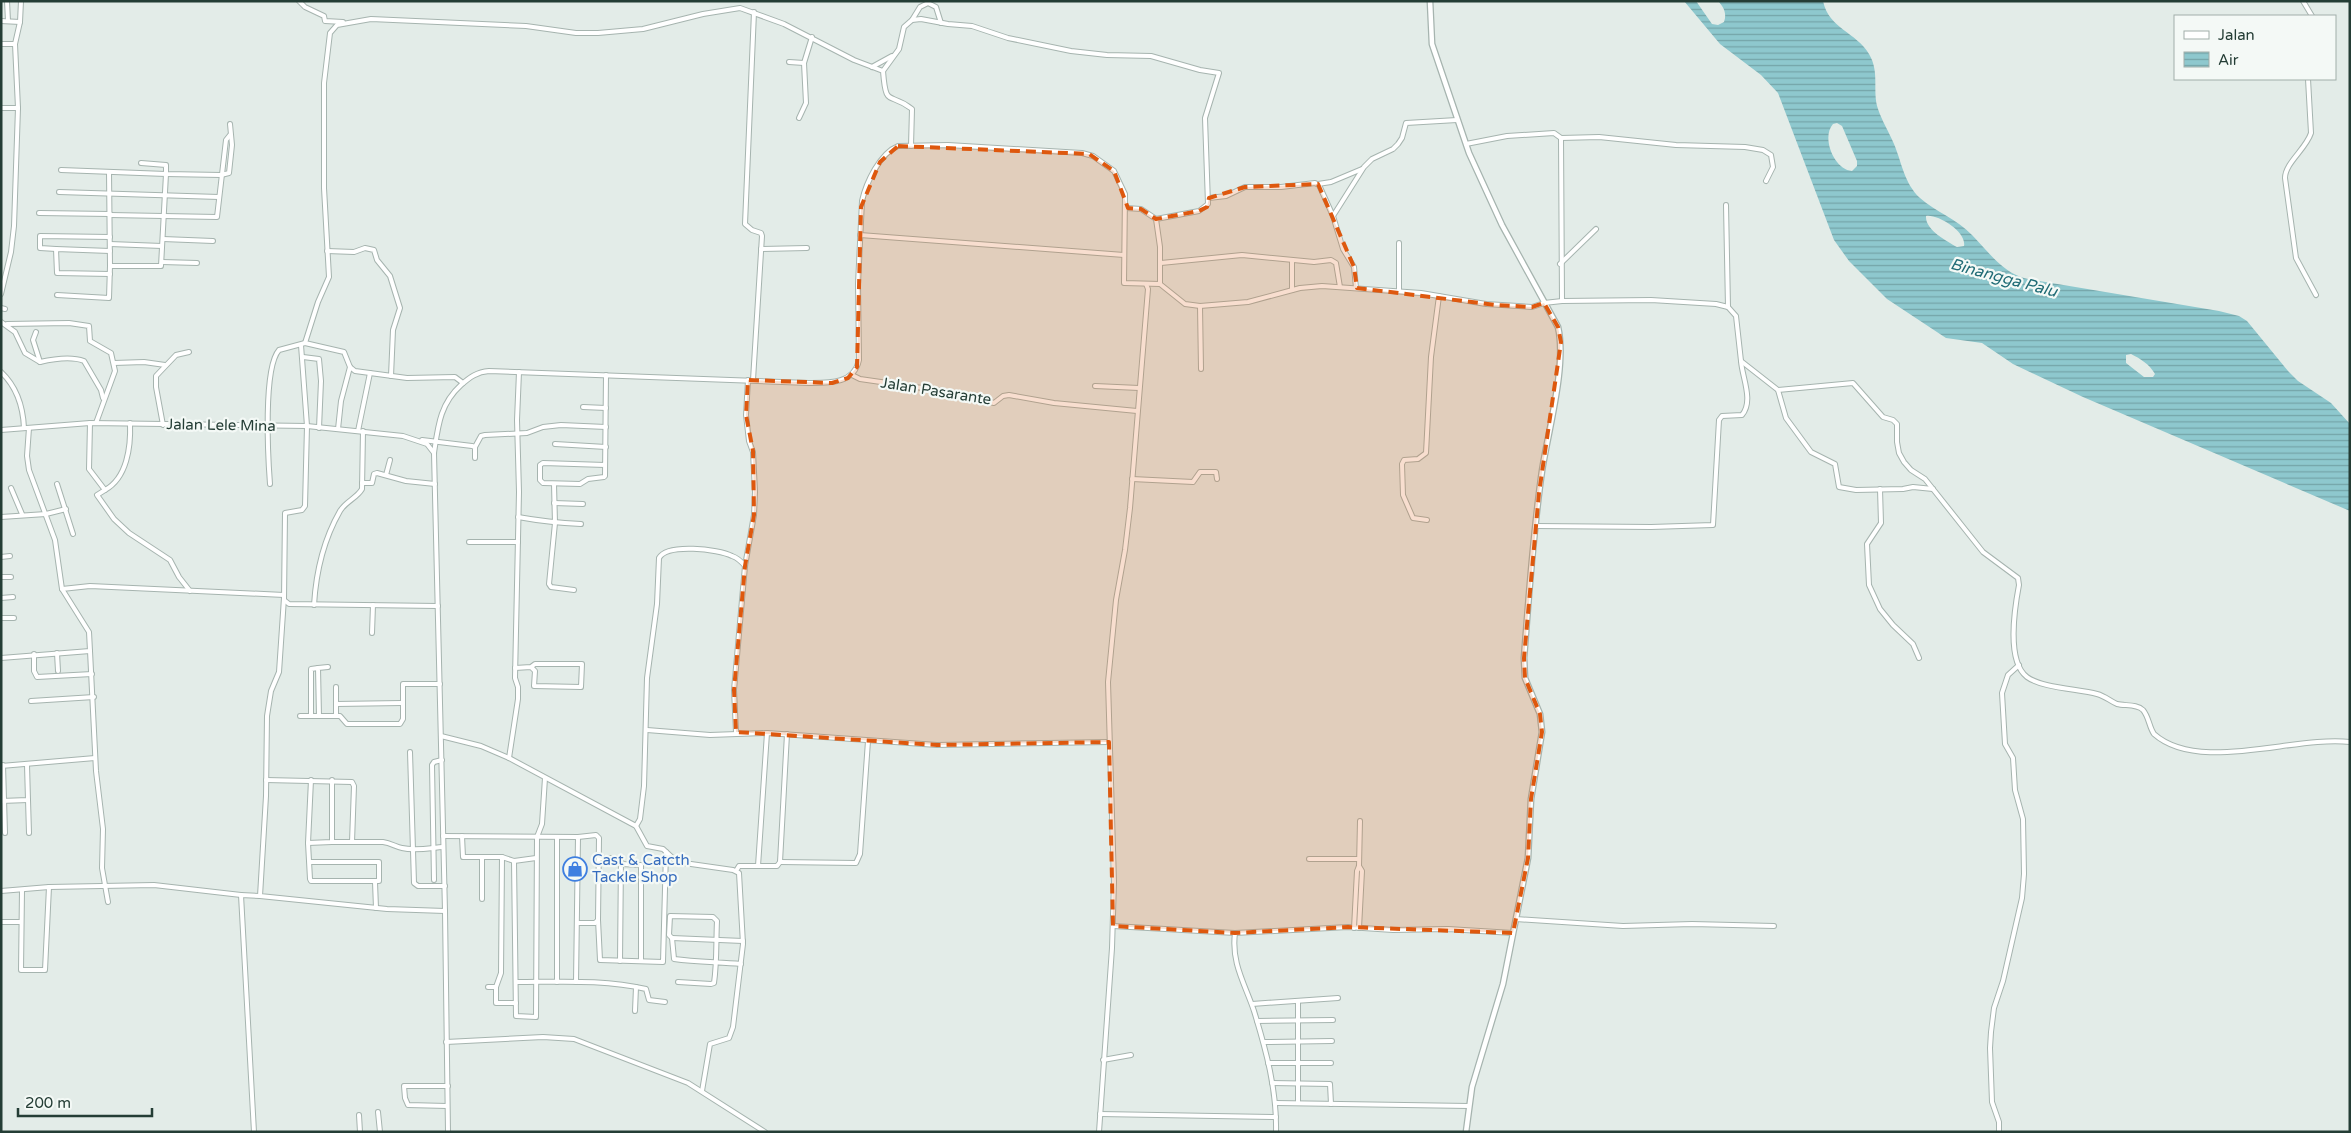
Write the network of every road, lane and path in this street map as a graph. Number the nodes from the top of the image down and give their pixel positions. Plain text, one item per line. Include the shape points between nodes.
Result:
1 (7, 1) edge
2 (21, 1) edge
3 (299, 1) edge
4 (1430, 1) edge
5 (2303, 1) edge
6 (754, 12) junction
7 (2311, 15) edge
8 (912, 20) junction
9 (1, 21) edge
10 (8, 22) junction
11 (20, 22) junction
12 (346, 22) junction
13 (941, 23) junction
14 (812, 37) junction
15 (1, 44) edge
16 (15, 44) junction
17 (892, 55) junction
18 (788, 62) dead end
19 (804, 64) junction
20 (872, 66) junction
21 (883, 71) junction
22 (2308, 80) edge
23 (1, 108) edge
24 (18, 108) junction
25 (799, 118) dead end
26 (1458, 120) junction
27 (230, 124) dead end
28 (230, 135) junction
29 (1560, 138) junction
30 (1466, 144) junction
31 (912, 146) junction
32 (141, 163) dead end
33 (1362, 169) junction
34 (61, 170) dead end
35 (109, 172) junction
36 (166, 174) junction
37 (221, 175) junction
38 (1766, 181) dead end
39 (1318, 184) junction
40 (59, 192) dead end
41 (110, 193) junction
42 (165, 196) junction
43 (219, 198) junction
44 (1209, 198) junction
45 (1726, 205) dead end
46 (1126, 208) junction
47 (39, 213) dead end
48 (110, 215) junction
49 (1333, 216) junction
50 (164, 217) junction
51 (1156, 219) junction
52 (1596, 229) dead end
53 (860, 235) junction
54 (110, 236) junction
55 (163, 239) junction
56 (213, 241) dead end
57 (1399, 243) dead end
58 (110, 244) junction
59 (162, 246) junction
60 (807, 248) dead end
61 (56, 249) junction
62 (761, 249) junction
63 (110, 250) junction
64 (328, 251) junction
65 (1124, 255) junction
66 (1292, 261) junction
67 (162, 262) junction
68 (197, 263) dead end
69 (1161, 263) junction
70 (1560, 264) junction
71 (110, 266) junction
72 (110, 274) junction
73 (1146, 284) junction
74 (1160, 284) junction
75 (1340, 287) junction
76 (1356, 288) junction
77 (1292, 290) junction
78 (1399, 291) junction
79 (1, 294) edge
80 (57, 295) dead end
81 (2316, 295) dead end
82 (1439, 296) junction
83 (1562, 301) junction
84 (1544, 303) junction
85 (1200, 306) junction
86 (1728, 307) junction
87 (1, 322) edge
88 (7, 324) junction
89 (36, 332) dead end
90 (303, 344) junction
91 (189, 352) dead end
92 (302, 357) junction
93 (1741, 361) junction
94 (40, 362) junction
95 (114, 363) junction
96 (165, 365) junction
97 (350, 367) junction
98 (1201, 369) dead end
99 (1, 372) edge
100 (519, 372) junction
101 (370, 373) junction
102 (606, 375) junction
103 (852, 375) junction
104 (391, 376) junction
105 (751, 380) junction
106 (463, 383) junction
107 (1095, 386) dead end
108 (1140, 388) junction
109 (1778, 390) junction
110 (103, 400) junction
111 (583, 407) dead end
112 (606, 408) junction
113 (1138, 411) junction
114 (90, 423) junction
115 (96, 423) junction
116 (130, 423) junction
117 (162, 425) junction
118 (307, 426) junction
119 (267, 427) junction
120 (606, 427) junction
121 (24, 428) junction
122 (29, 428) junction
123 (319, 428) junction
124 (338, 429) junction
125 (1, 430) edge
126 (360, 431) junction
127 (518, 434) junction
128 (420, 440) junction
129 (436, 442) junction
130 (555, 444) dead end
131 (606, 447) junction
132 (475, 448) junction
133 (434, 453) junction
134 (475, 458) dead end
135 (390, 460) dead end
136 (605, 465) junction
137 (386, 475) junction
138 (1132, 479) junction
139 (1217, 479) dead end
140 (362, 483) junction
141 (56, 484) dead end
142 (270, 484) dead end
143 (435, 484) junction
144 (554, 484) junction
145 (11, 488) dead end
146 (1880, 489) junction
147 (1933, 489) junction
148 (105, 490) junction
149 (554, 503) junction
150 (583, 504) dead end
151 (66, 509) junction
152 (22, 514) junction
153 (46, 514) junction
154 (1, 517) edge
155 (518, 517) junction
156 (1427, 520) dead end
157 (555, 523) junction
158 (581, 524) dead end
159 (1536, 526) junction
160 (73, 534) dead end
161 (469, 542) dead end
162 (518, 542) junction
163 (10, 556) dead end
164 (1, 557) edge
165 (745, 566) junction
166 (1, 577) edge
167 (11, 577) dead end
168 (62, 589) junction
169 (574, 590) dead end
170 (190, 591) junction
171 (284, 596) junction
172 (1, 598) edge
173 (13, 598) dead end
174 (314, 605) junction
175 (373, 605) junction
176 (438, 606) junction
177 (1, 618) edge
178 (14, 618) dead end
179 (372, 633) dead end
180 (90, 651) junction
181 (57, 653) junction
182 (34, 654) junction
183 (1, 658) edge
184 (1919, 658) dead end
185 (2020, 665) junction
186 (328, 667) dead end
187 (531, 667) junction
188 (318, 668) junction
189 (515, 668) junction
190 (58, 671) dead end
191 (92, 674) junction
192 (440, 684) junction
193 (336, 687) dead end
194 (94, 697) junction
195 (31, 701) dead end
196 (402, 703) junction
197 (336, 704) junction
198 (300, 716) dead end
199 (311, 716) junction
200 (319, 716) junction
201 (336, 716) junction
202 (647, 730) junction
203 (736, 732) junction
204 (767, 733) junction
205 (787, 734) junction
206 (441, 736) junction
207 (868, 741) junction
208 (1110, 742) junction
209 (2350, 742) edge
210 (410, 752) dead end
211 (95, 758) junction
212 (509, 758) junction
213 (442, 760) junction
214 (27, 765) junction
215 (2, 766) edge
216 (545, 778) junction
217 (266, 780) junction
218 (311, 780) junction
219 (332, 780) junction
220 (28, 800) junction
221 (3, 801) edge
222 (1360, 821) dead end
223 (636, 826) junction
224 (5, 833) dead end
225 (29, 833) dead end
226 (443, 836) junction
227 (462, 836) junction
228 (578, 837) junction
229 (537, 838) junction
230 (557, 838) junction
231 (332, 842) junction
232 (352, 842) junction
233 (308, 843) junction
234 (443, 847) junction
235 (434, 848) junction
236 (412, 849) junction
237 (666, 852) junction
238 (502, 856) junction
239 (482, 857) junction
240 (536, 858) junction
241 (599, 858) junction
242 (1309, 859) dead end
243 (1359, 859) junction
244 (514, 861) junction
245 (309, 862) junction
246 (780, 862) junction
247 (621, 864) junction
248 (758, 866) junction
249 (736, 870) junction
250 (434, 880) dead end
251 (376, 882) junction
252 (105, 885) junction
253 (445, 886) junction
254 (49, 887) junction
255 (22, 890) junction
256 (1, 891) edge
257 (241, 895) junction
258 (260, 896) junction
259 (482, 899) dead end
260 (108, 902) dead end
261 (376, 908) junction
262 (446, 910) junction
263 (1516, 919) junction
264 (598, 920) junction
265 (1, 922) edge
266 (20, 922) junction
267 (578, 923) junction
268 (1113, 926) junction
269 (1774, 926) dead end
270 (1356, 928) junction
271 (1234, 933) junction
272 (1514, 934) junction
273 (672, 938) junction
274 (716, 940) junction
275 (743, 941) junction
276 (620, 961) junction
277 (641, 961) junction
278 (715, 962) junction
279 (741, 964) junction
280 (516, 982) junction
281 (536, 982) junction
282 (557, 982) junction
283 (576, 982) junction
284 (678, 982) dead end
285 (488, 987) dead end
286 (496, 987) junction
287 (636, 987) junction
288 (1338, 998) dead end
289 (1298, 1001) junction
290 (516, 1002) junction
291 (665, 1002) dead end
292 (496, 1003) junction
293 (1252, 1004) junction
294 (496, 1009) dead end
295 (635, 1011) dead end
296 (1298, 1020) junction
297 (1333, 1020) dead end
298 (1257, 1021) junction
299 (1298, 1041) junction
300 (1332, 1041) dead end
301 (446, 1042) junction
302 (1264, 1042) junction
303 (1131, 1055) dead end
304 (1103, 1060) junction
305 (1268, 1063) junction
306 (1298, 1063) junction
307 (1331, 1063) dead end
308 (1272, 1083) junction
309 (1298, 1083) junction
310 (448, 1086) junction
311 (702, 1091) junction
312 (1276, 1103) junction
313 (1298, 1103) junction
314 (1331, 1104) junction
315 (448, 1106) junction
316 (1470, 1106) junction
317 (378, 1112) dead end
318 (1100, 1114) junction
319 (359, 1115) dead end
320 (1276, 1117) junction
321 (254, 1132) edge
322 (360, 1132) edge
323 (380, 1132) edge
324 (448, 1132) edge
325 (766, 1132) edge
326 (1099, 1132) edge
327 (1276, 1132) edge
328 (1466, 1132) edge
329 (1999, 1132) edge

1 - 10 street
2 - 11 street
3 - 12 street via 305,8 324,16 325,21
4 - 26 street via 1432,44
5 - 7 street
6 - 12 street via 730,8 643,29 576,34 526,26 450,22 372,19
6 - 14 street
6 - 62 street via 745,224 761,233
8 - 13 street
8 - 13 street via 920,7 928,4 936,7
8 - 17 street via 904,26 899,50
9 - 10 street
10 - 11 street
11 - 16 street
12 - 64 street via 337,25 330,33 324,83 322,137
13 - 44 street via 972,26 1008,38 1071,51 1151,56 1219,72 1205,118
14 - 19 street
14 - 20 street
15 - 16 street
16 - 24 street
17 - 20 street
17 - 21 street
18 - 19 street
19 - 25 street via 806,103
20 - 21 street
21 - 31 street via 885,92 891,100 907,104 912,109
22 - 81 street via 2311,133 2285,178 2296,258
23 - 24 street
24 - 79 street via 14,226
26 - 30 street
26 - 33 street via 1406,123 1402,138 1393,150 1372,159
27 - 28 street
28 - 37 street via 226,140
28 - 37 street via 229,172
29 - 30 street via 1554,134 1534,134
29 - 38 street via 1599,137 1758,149 1768,153 1772,161 1773,167
29 - 70 street
30 - 84 street via 1493,207
31 - 46 street via 1089,154 1114,171 1125,194
31 - 53 street via 898,146 890,150 877,168 864,195
32 - 36 street via 166,165
33 - 39 street
33 - 49 street
34 - 35 street
35 - 36 street
35 - 41 street
36 - 37 street
36 - 42 street
37 - 43 street
39 - 44 street via 1245,187 1226,196
39 - 49 street
40 - 41 street
41 - 42 street
41 - 48 street
42 - 43 street
42 - 50 street
43 - 50 street via 217,218
44 - 51 street via 1205,208 1199,211
45 - 86 street
46 - 51 street via 1141,209
46 - 65 street
47 - 48 street
48 - 50 street
48 - 54 street
49 - 76 street via 1343,249 1356,273
50 - 55 street
51 - 69 street
52 - 70 street
53 - 65 street
53 - 103 street via 859,360
54 - 58 street
54 - 61 street via 40,236 40,248
55 - 56 street
55 - 59 street
57 - 78 street
58 - 59 street
58 - 63 street
59 - 67 street
60 - 62 street
61 - 63 street
61 - 72 street via 57,272
62 - 105 street
63 - 71 street
64 - 90 street via 329,277
64 - 104 street via 354,252 372,248 390,276 400,308 393,330
65 - 73 street via 1124,283
66 - 69 street via 1242,255
66 - 75 street via 1335,260
66 - 77 street
67 - 68 street
67 - 71 street via 161,266
69 - 74 street
70 - 83 street
71 - 72 street
72 - 80 street via 109,298
73 - 74 street
73 - 108 street
74 - 85 street via 1185,304
75 - 76 street
75 - 77 street via 1311,286
76 - 78 street
77 - 85 street via 1248,302
78 - 82 street
82 - 84 street via 1496,305 1532,307
82 - 156 street via 1431,358 1426,453 1418,459 1404,460 1402,464 1405,502 1412,518
83 - 84 street
83 - 86 street via 1651,300
84 - 159 street via 1558,327 1561,342
85 - 98 street
86 - 93 street via 1736,316
87 - 88 street
88 - 94 street via 26,353
88 - 95 street via 86,324 90,328 91,342 109,351
89 - 94 street via 33,340
90 - 92 street
90 - 97 street via 344,352
90 - 119 street via 278,350 273,358
91 - 96 street via 178,354
92 - 118 street
92 - 123 street via 319,360
93 - 109 street
93 - 159 street via 1746,407 1742,415 1722,416 1719,420 1713,525
94 - 110 street via 82,360 102,390
95 - 96 street
95 - 110 street via 114,374
96 - 117 street via 157,374 156,381
97 - 101 street
97 - 124 street via 340,402
99 - 121 street via 16,390
100 - 102 street
100 - 106 street via 480,372
100 - 127 street
101 - 104 street
101 - 126 street
102 - 105 street
102 - 112 street
103 - 105 street via 827,383
103 - 113 street, Jalan Pasarante via 994,403 1009,395
104 - 106 street via 455,377
105 - 165 street via 746,415 749,441 754,452 755,492
106 - 129 street via 444,405
107 - 108 street
108 - 113 street
109 - 146 street via 1786,418 1811,452 1835,464 1839,487
109 - 147 street via 1853,383 1883,416 1897,424 1899,453 1911,470 1922,476
110 - 115 street
111 - 112 street
112 - 120 street
113 - 138 street
114 - 115 street, Jalan Lele Mina
114 - 122 street, Jalan Lele Mina
114 - 148 street via 88,466
115 - 116 street, Jalan Lele Mina
116 - 117 street, Jalan Lele Mina
116 - 148 street via 122,473 115,484
117 - 119 street, Jalan Lele Mina
118 - 119 street, Jalan Lele Mina
118 - 123 street, Jalan Lele Mina
118 - 171 street via 304,509 285,513
119 - 142 street
120 - 127 street via 543,427
120 - 131 street
121 - 122 street, Jalan Lele Mina
121 - 125 street, Jalan Lele Mina
122 - 153 street via 27,463
123 - 124 street, Jalan Lele Mina
124 - 126 street, Jalan Lele Mina
126 - 128 street, Jalan Lele Mina
126 - 140 street
127 - 132 street via 482,435
127 - 155 street
128 - 129 street, Jalan Lele Mina
128 - 133 street
129 - 132 street, Jalan Lele Mina
129 - 133 street
130 - 131 street
131 - 136 street
132 - 134 street
133 - 143 street
135 - 137 street
136 - 144 street via 604,478 588,479 580,484
136 - 144 street via 542,463 540,482
137 - 140 street via 375,473 372,483
137 - 143 street
138 - 139 street via 1193,482 1204,471 1216,472
138 - 208 street via 1109,657
140 - 174 street via 358,494 343,507 332,528 318,566
141 - 151 street
143 - 176 street
144 - 149 street
145 - 152 street
146 - 147 street via 1913,486
146 - 184 street via 1881,523 1866,548 1870,590 1884,615 1913,644
147 - 185 street via 1983,552 2018,578 2014,624 2015,650
148 - 170 street via 97,495 114,519 170,560
149 - 150 street
149 - 157 street
151 - 153 street
151 - 160 street
152 - 153 street
152 - 154 street
153 - 168 street via 58,554
155 - 157 street
155 - 162 street
157 - 158 street
157 - 169 street via 548,584
159 - 263 street via 1524,668 1540,714 1542,732 1531,799 1528,858
161 - 162 street
162 - 189 street
163 - 164 street
165 - 202 street via 730,555 703,549 669,551 660,555 647,678
165 - 203 street via 734,690
166 - 167 street
168 - 170 street via 90,586
168 - 180 street via 89,632
170 - 171 street
171 - 174 street via 289,604
171 - 217 street via 279,672 271,691 267,716
172 - 173 street
174 - 175 street
175 - 176 street
175 - 179 street
176 - 192 street
177 - 178 street
180 - 181 street
180 - 191 street
181 - 182 street
181 - 190 street
182 - 183 street
182 - 191 street via 37,677
185 - 209 street via 2026,676 2034,680 2139,708 2146,714 2157,738 2187,750 2238,751 2326,740
185 - 329 street via 2008,675 2002,693 2005,744 2013,758 2015,790 2023,818 2024,874 2022,898 1991,1032 1992,1102
186 - 188 street
187 - 187 street via 535,664 582,664 581,687 534,686 535,671
187 - 189 street
188 - 199 street via 311,669
188 - 200 street
189 - 212 street via 518,699
191 - 194 street
192 - 196 street via 405,683
192 - 206 street
193 - 197 street
194 - 195 street
194 - 211 street
196 - 197 street
196 - 201 street via 400,724 347,724
197 - 201 street
198 - 199 street
199 - 200 street
200 - 201 street
202 - 203 street via 710,735
202 - 223 street via 642,811
203 - 204 street
204 - 205 street
204 - 248 street
205 - 207 street
205 - 246 street
206 - 212 street via 481,746
206 - 213 street
207 - 208 street via 967,746
207 - 246 street via 859,859 856,862
208 - 268 street
210 - 236 street
211 - 214 street
211 - 252 street
212 - 216 street
213 - 226 street
213 - 235 street via 432,765
214 - 215 street
214 - 220 street
215 - 221 street
216 - 223 street
216 - 229 street via 542,824
217 - 218 street
217 - 258 street
218 - 219 street
218 - 233 street
219 - 231 street
219 - 232 street via 350,780 354,786
220 - 221 street
220 - 225 street
221 - 224 street
222 - 243 street
223 - 237 street via 647,846
226 - 227 street
226 - 234 street
227 - 229 street
227 - 239 street via 462,857
228 - 230 street
228 - 241 street via 598,836
228 - 267 street
229 - 230 street
229 - 240 street
230 - 282 street
231 - 232 street
231 - 233 street
232 - 236 street via 391,843
233 - 245 street
234 - 235 street
234 - 253 street
235 - 236 street
235 - 250 street
236 - 253 street via 414,884
237 - 249 street via 677,862
237 - 277 street via 662,962
238 - 239 street
238 - 244 street
238 - 286 street via 501,973
239 - 259 street
240 - 244 street
240 - 281 street
241 - 247 street via 621,858
241 - 264 street
242 - 243 street
243 - 270 street via 1362,871
244 - 280 street
245 - 251 street via 313,882
245 - 251 street via 379,862 379,881
246 - 248 street via 777,866
247 - 276 street
247 - 277 street via 641,865
248 - 249 street via 739,866
249 - 275 street via 741,877
251 - 261 street
252 - 254 street
252 - 257 street via 154,885
252 - 260 street
253 - 262 street
254 - 255 street
254 - 266 street via 45,970 20,970
255 - 256 street
255 - 266 street
257 - 258 street
257 - 321 street
258 - 261 street
261 - 262 street
262 - 301 street
263 - 269 street via 1623,926
263 - 272 street
264 - 267 street via 595,923
264 - 276 street via 599,958
265 - 266 street
267 - 283 street
268 - 271 street
268 - 304 street
270 - 271 street
270 - 272 street
271 - 293 street via 1235,961
272 - 316 street via 1503,984 1472,1087
273 - 274 street
273 - 274 street via 670,916 715,918
273 - 278 street via 674,959
274 - 275 street
274 - 278 street
275 - 279 street
276 - 277 street
278 - 279 street
278 - 284 street via 713,984
279 - 311 street via 731,1036 710,1044
280 - 281 street
280 - 290 street
281 - 282 street
281 - 290 street via 536,1017 516,1016
282 - 283 street
283 - 287 street
285 - 286 street
286 - 292 street
287 - 291 street via 646,989 650,1000
287 - 295 street
288 - 289 street
289 - 293 street
289 - 296 street
290 - 292 street
292 - 294 street
293 - 298 street
296 - 297 street
296 - 298 street
296 - 299 street
298 - 302 street
299 - 300 street
299 - 302 street
299 - 306 street
301 - 310 street
301 - 311 street via 543,1037 574,1039 670,1074
302 - 305 street
303 - 304 street
304 - 318 street
305 - 306 street
305 - 308 street
306 - 307 street
306 - 309 street
308 - 309 street
308 - 312 street
309 - 313 street
309 - 314 street via 1330,1084
310 - 315 street
310 - 315 street via 404,1086 408,1105
311 - 325 street
312 - 313 street
312 - 320 street
313 - 314 street
314 - 316 street
315 - 324 street
316 - 328 street
317 - 323 street
318 - 320 street
318 - 326 street
319 - 322 street
320 - 327 street

